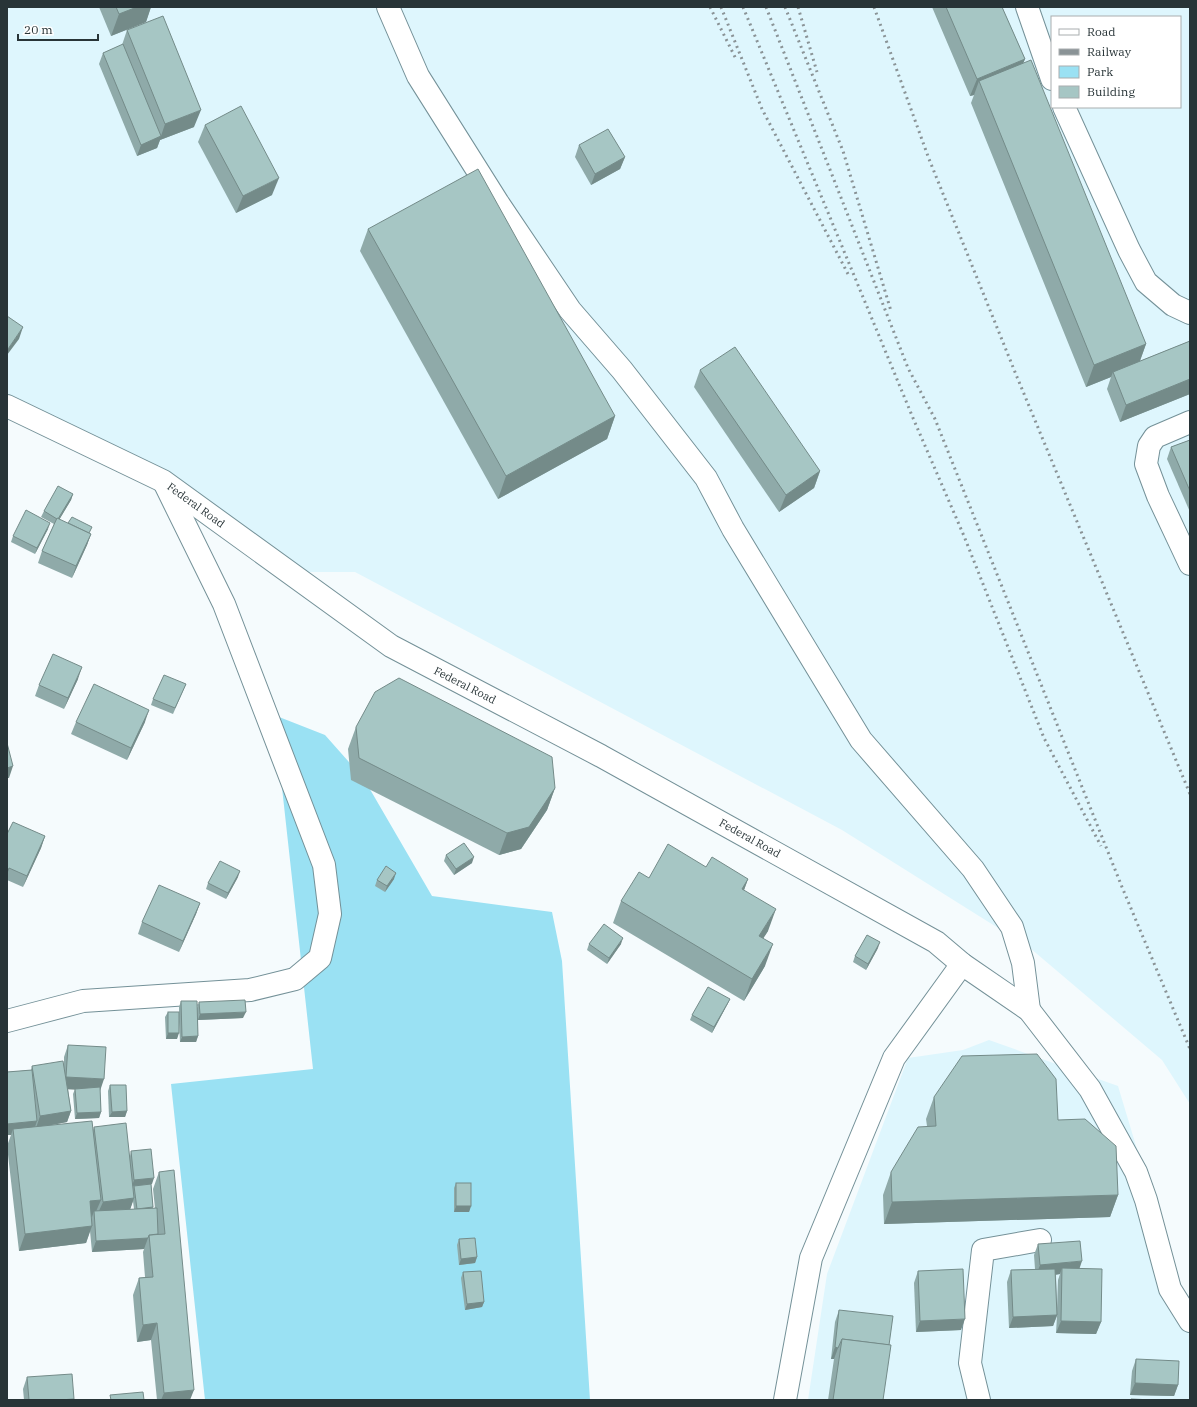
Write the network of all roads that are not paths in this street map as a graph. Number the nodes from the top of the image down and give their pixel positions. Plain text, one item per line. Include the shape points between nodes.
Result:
1 (388, 7) edge
2 (1027, 7) edge
3 (1051, 76) edge
4 (1064, 108) edge
5 (1190, 313) edge
6 (7, 406) edge
7 (1190, 422) edge
8 (163, 481) junction
9 (1190, 564) edge
10 (962, 964) junction
11 (1029, 1010) junction
12 (7, 1021) edge
13 (1040, 1240) dead end
14 (1190, 1321) edge
15 (785, 1400) edge
16 (979, 1400) edge

1 - 11 street via 418,76 498,203 570,310 622,370 706,478 733,528 861,740 973,869 1012,927 1023,963
2 - 3 street
4 - 5 street via 1146,282 1173,305
6 - 8 street, Federal Road
7 - 9 street via 1155,437 1149,446 1146,464
8 - 10 street, Federal Road via 391,646 601,756 936,942
8 - 12 street via 224,604 324,865 330,914 320,958 295,979 250,990 83,1001
10 - 11 street, Federal Road
10 - 15 street via 894,1058 811,1258
11 - 14 street via 1090,1089 1136,1172 1170,1289
13 - 16 street via 983,1250 970,1363

